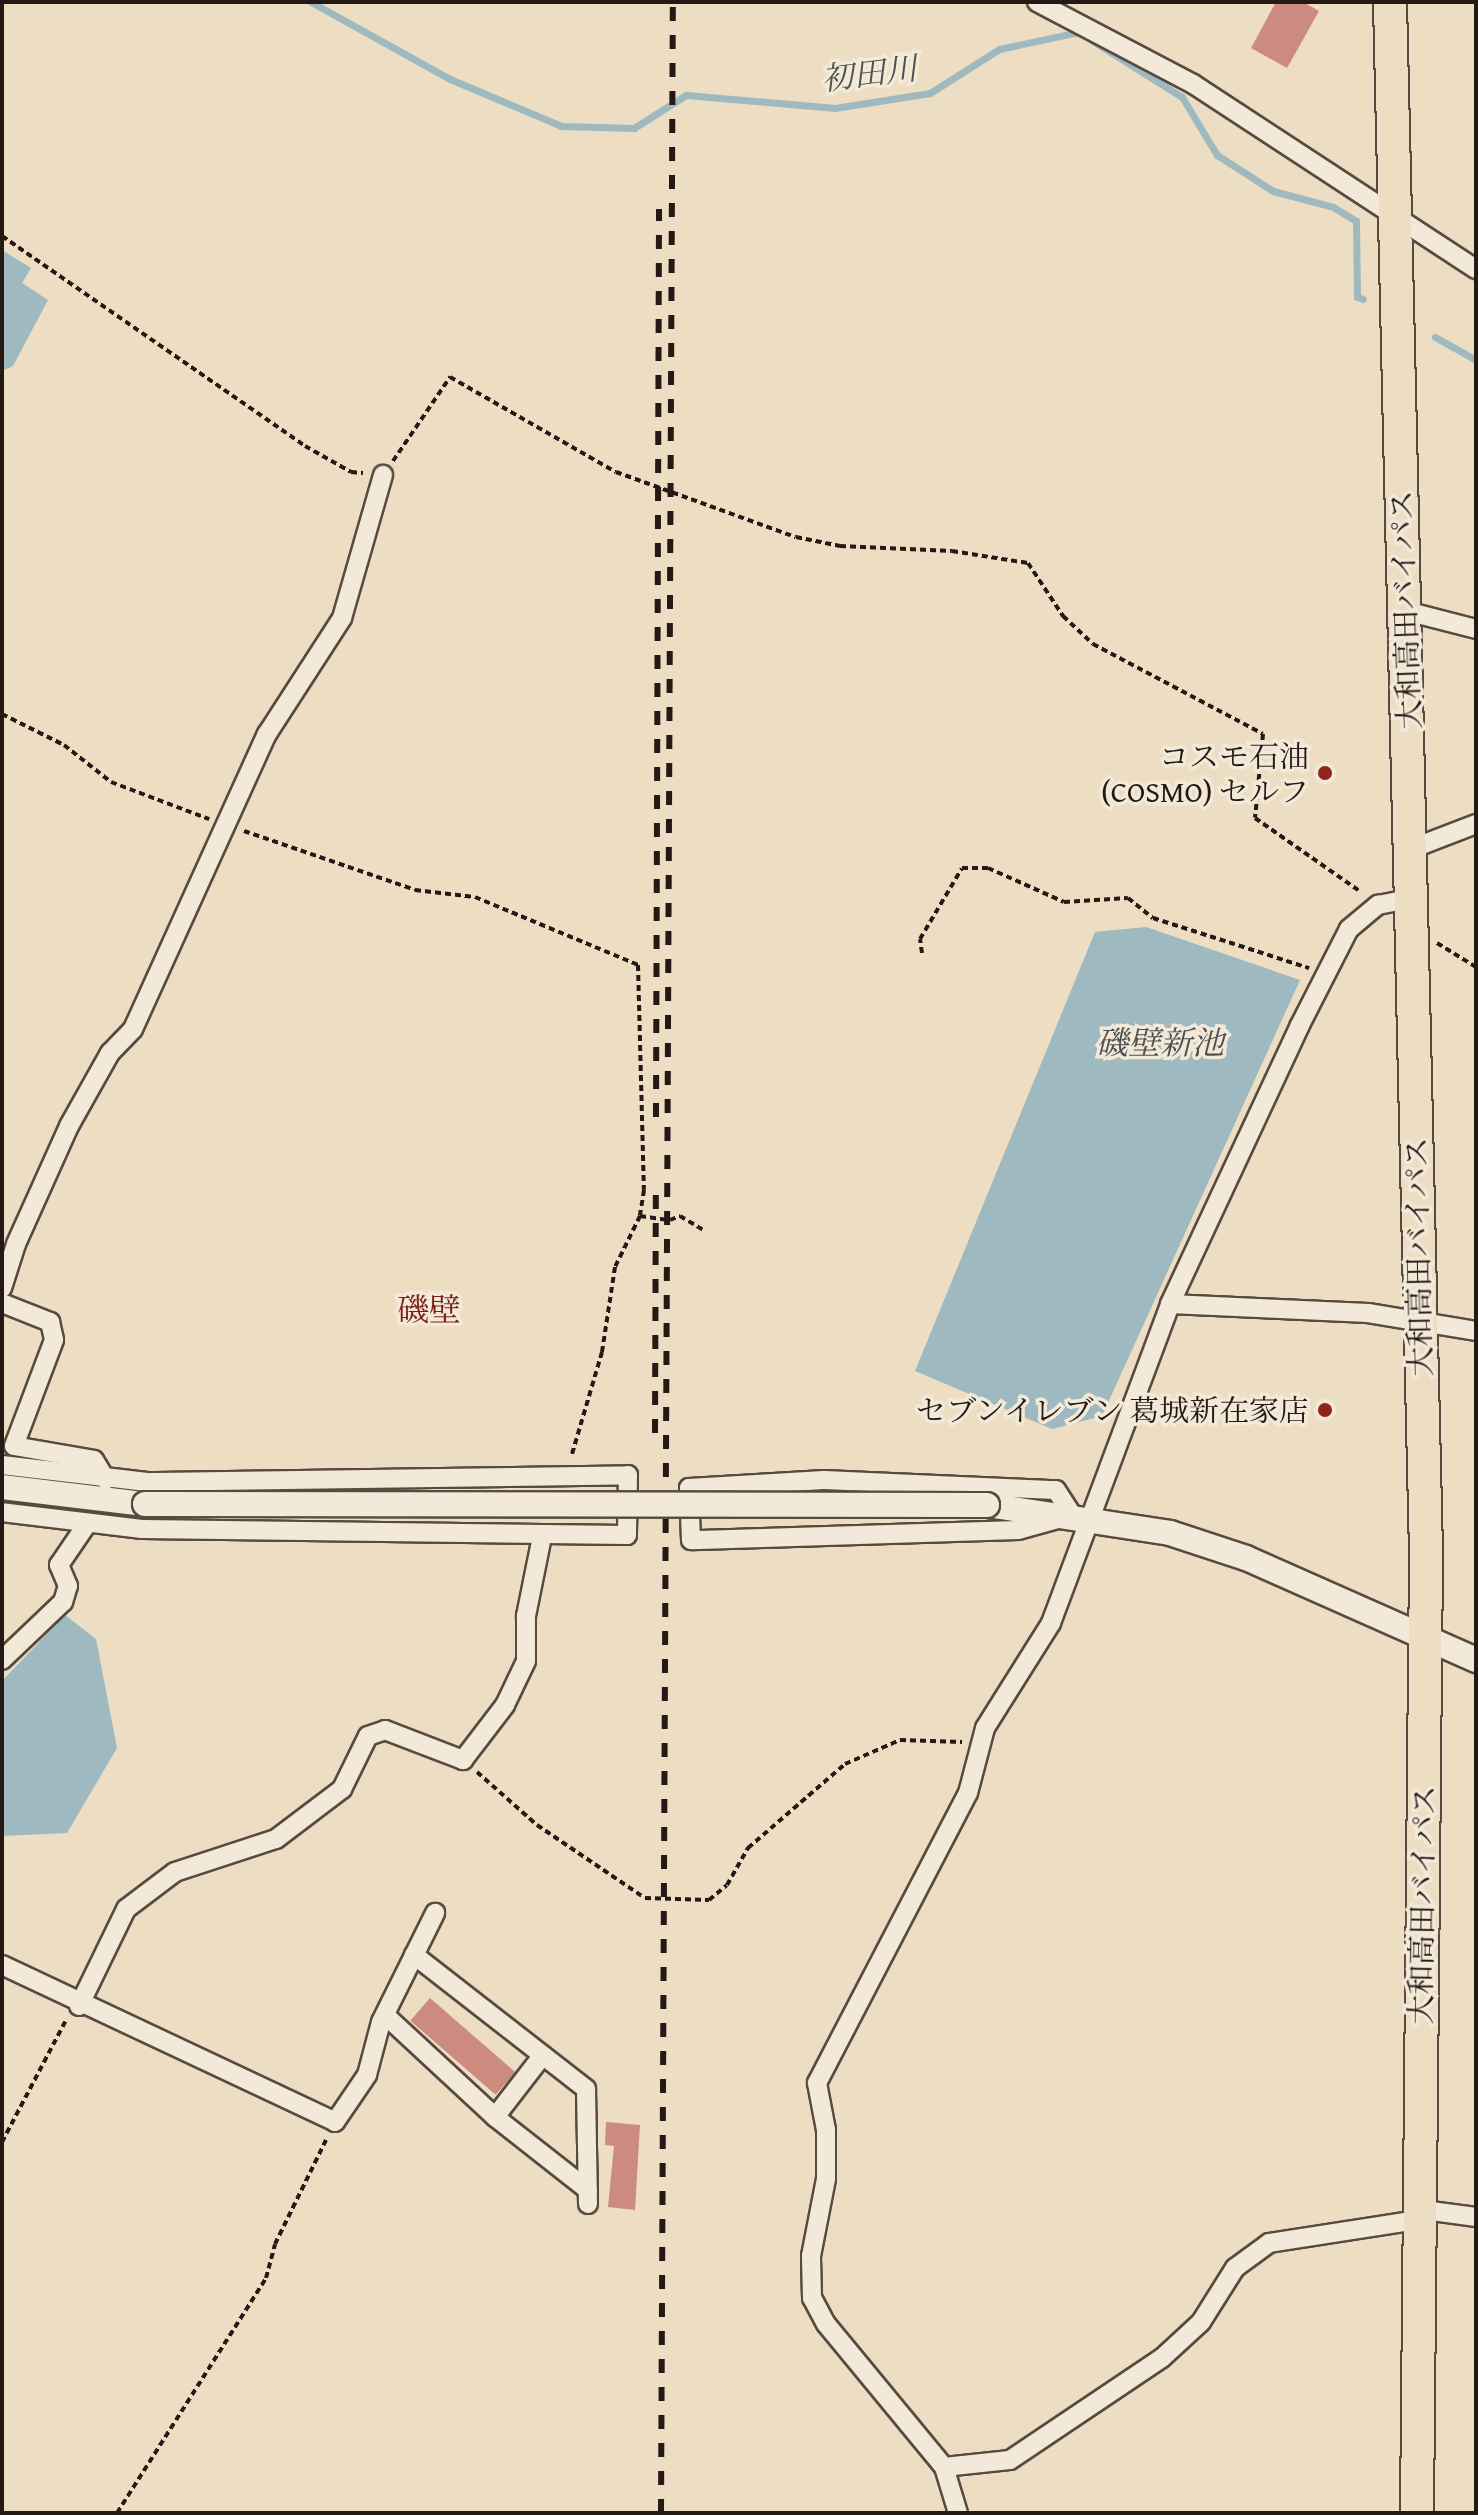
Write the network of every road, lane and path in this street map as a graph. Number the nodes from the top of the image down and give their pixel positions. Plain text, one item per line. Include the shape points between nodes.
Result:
1 (1037, 2) edge
2 (1390, 2) edge
3 (1398, 214) junction
4 (2, 236) edge
5 (1476, 269) edge
6 (383, 475) junction
7 (1406, 611) junction
8 (1476, 629) edge
9 (2, 714) edge
10 (1476, 824) edge
11 (226, 825) junction
12 (1411, 849) junction
13 (1410, 899) junction
14 (1378, 905) junction
15 (1411, 936) junction
16 (922, 953) dead end
17 (1476, 967) edge
18 (1326, 974) junction
19 (640, 1216) junction
20 (703, 1230) dead end
21 (2, 1288) edge
22 (2, 1303) edge
23 (1170, 1304) junction
24 (1419, 1325) junction
25 (1476, 1331) edge
26 (2, 1465) edge
27 (565, 1479) junction
28 (106, 1480) junction
29 (2, 1487) edge
30 (2, 1512) edge
31 (1080, 1516) junction
32 (87, 1524) junction
33 (542, 1537) junction
34 (1424, 1634) junction
35 (2, 1660) edge
36 (1476, 1660) edge
37 (982, 1742) junction
38 (463, 1760) junction
39 (435, 1913) dead end
40 (414, 1955) junction
41 (2, 1965) edge
42 (77, 2004) junction
43 (385, 2015) junction
44 (543, 2055) junction
45 (495, 2117) junction
46 (335, 2122) junction
47 (2, 2142) edge
48 (1417, 2214) junction
49 (1476, 2217) edge
50 (944, 2467) junction
51 (117, 2513) edge
52 (958, 2513) edge
53 (1417, 2513) edge

1 - 3 street via 1193,84
2 - 3 highway, 大和高田バイパス
3 - 5 street
3 - 7 highway, 大和高田バイパス
4 - 6 path via 305,446 351,472
6 - 11 street via 342,618 267,734
6 - 14 path via 450,377 616,472 796,537 840,546 952,551 1028,563 1063,616 1093,644 1263,734 1255,818 1335,869
7 - 8 street
7 - 12 highway, 大和高田バイパス
9 - 11 path via 64,745 111,782
10 - 12 street
11 - 19 path via 415,890 475,897 638,965
11 - 21 street via 133,1029 110,1053 69,1126
12 - 13 highway, 大和高田バイパス
13 - 14 street
13 - 15 highway, 大和高田バイパス
14 - 18 street via 1349,929
15 - 17 path via 1440,944
15 - 24 highway, 大和高田バイパス
16 - 18 path via 920,939 962,868 988,868 1064,902 1128,898 1153,918
18 - 23 street
19 - 20 path via 680,1216
19 - 27 path via 615,1267 602,1352
22 - 28 street via 50,1322 54,1340 14,1446 94,1460
23 - 24 street via 1368,1313
23 - 31 street
24 - 25 street
24 - 34 highway, 大和高田バイパス
26 - 28 street
27 - 28 street
27 - 33 street via 628,1475 627,1535
29 - 31 street, bridge via 145,1504 987,1505
30 - 32 street
31 - 31 street via 1018,1530 691,1540 689,1488 824,1480 969,1483 1056,1490
31 - 34 street via 1170,1533 1246,1558
31 - 37 street via 1051,1623 985,1728
32 - 33 street via 294,1534
32 - 35 street via 83,1537 59,1565 68,1586 63,1602
33 - 38 street via 526,1616 526,1661 505,1705
34 - 36 street
34 - 48 highway, 大和高田バイパス
37 - 38 path via 900,1740 845,1764 748,1848 727,1885 709,1900 655,1900 610,1878 537,1825
37 - 50 street via 968,1793 817,2083 826,2130 826,2179 811,2256 812,2298 826,2324
38 - 42 street via 385,1730 368,1736 342,1789 276,1839 175,1872 126,1909
39 - 40 street
40 - 43 street
40 - 44 street
41 - 42 street
42 - 46 street
42 - 47 path
43 - 45 street
43 - 46 street via 367,2075
44 - 45 street
44 - 45 street via 586,2089 588,2197
46 - 51 path via 275,2244 266,2278
48 - 49 street
48 - 50 street via 1269,2243 1235,2268 1201,2322 1162,2358 1010,2460
48 - 53 highway, 大和高田バイパス
50 - 52 street

